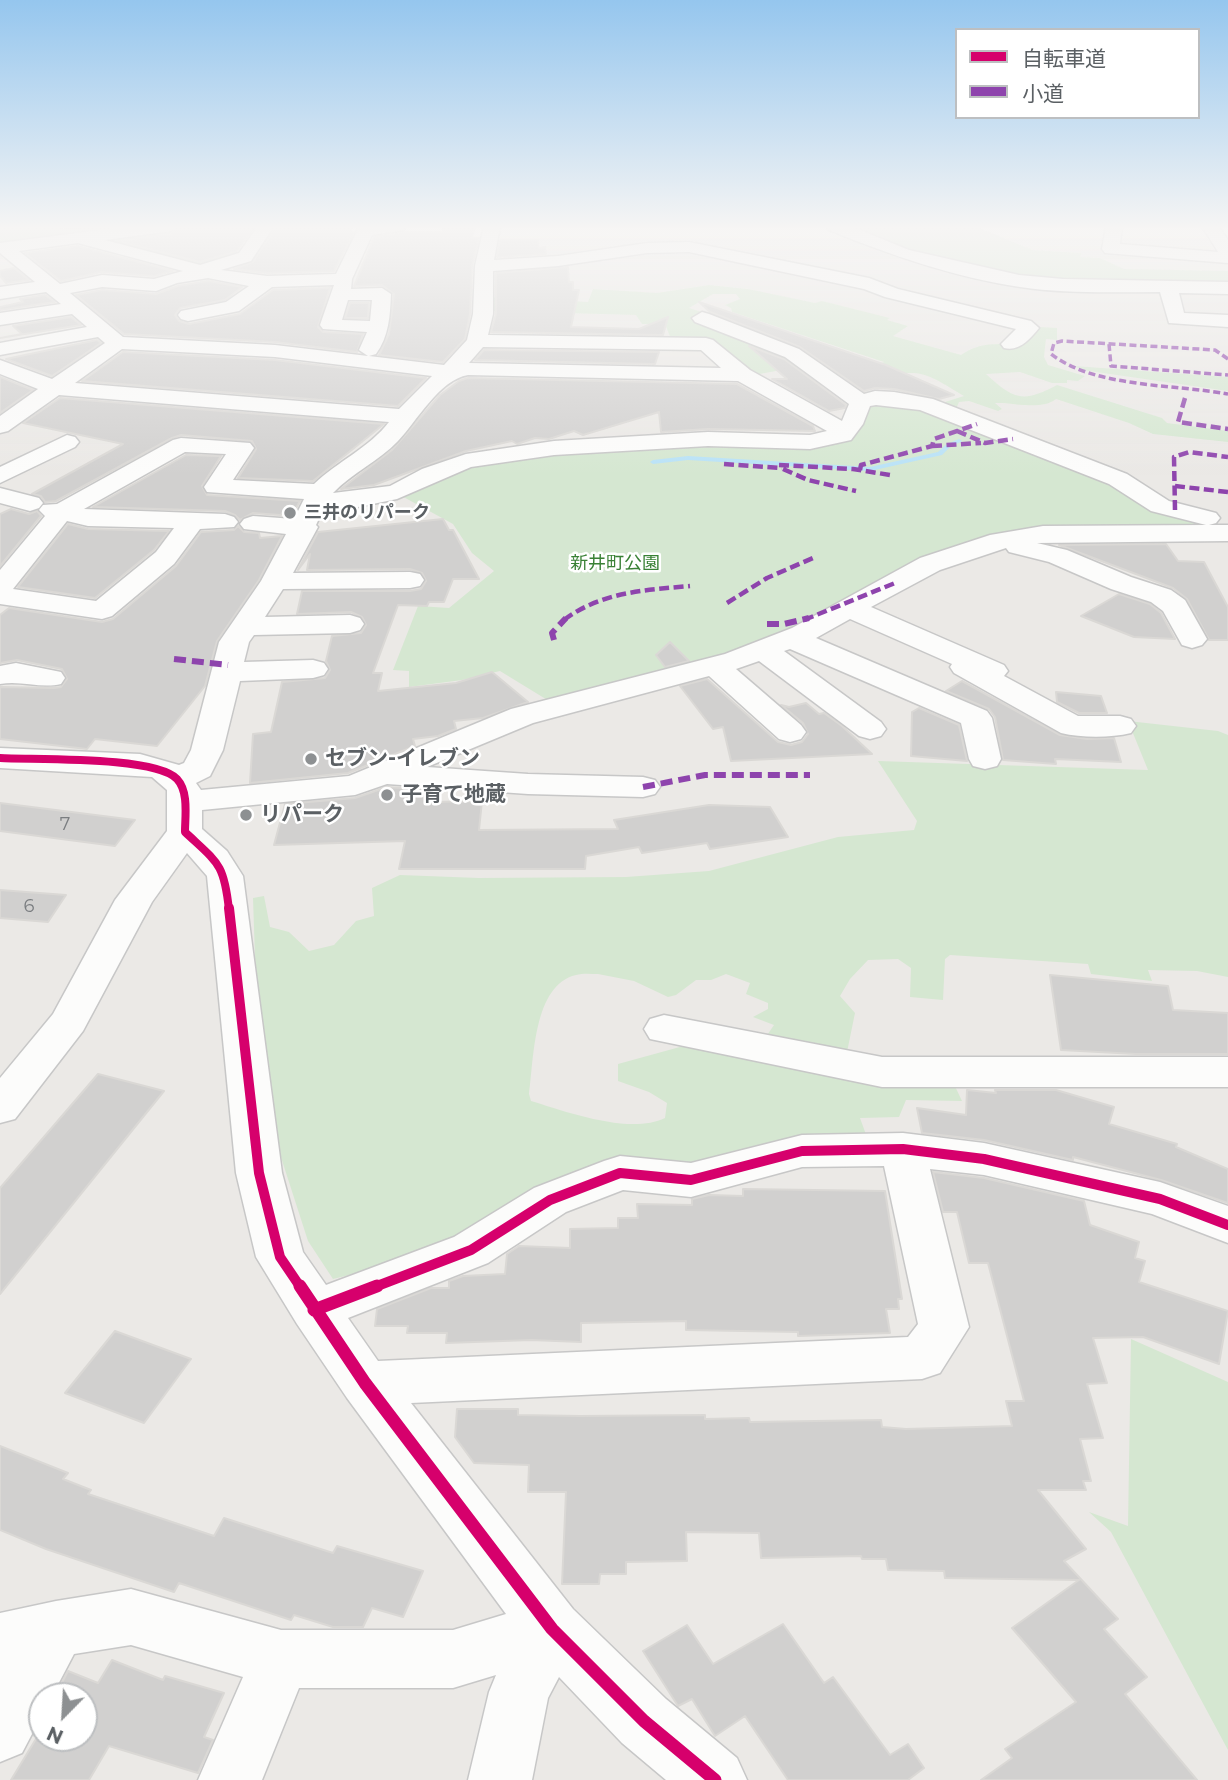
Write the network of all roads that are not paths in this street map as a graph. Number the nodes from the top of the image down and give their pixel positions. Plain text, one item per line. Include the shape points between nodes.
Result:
1 (69, 309) edge
2 (77, 309) edge
3 (221, 309) edge
4 (335, 309) edge
5 (381, 309) edge
6 (483, 309) edge
7 (958, 309) edge
8 (1173, 309) edge
9 (188, 315) dead end
10 (702, 318) dead end
11 (0, 319) edge
12 (1228, 321) edge
13 (379, 327) junction
14 (109, 337) junction
15 (477, 341) junction
16 (1011, 344) dead end
17 (204, 347) junction
18 (0, 348) edge
19 (285, 352) junction
20 (362, 362) junction
21 (186, 363) dead end
22 (0, 366) edge
23 (449, 372) junction
24 (742, 375) junction
25 (168, 380) dead end
26 (54, 388) junction
27 (150, 396) junction
28 (861, 402) junction
29 (239, 403) junction
30 (327, 410) junction
31 (404, 416) junction
32 (0, 426) edge
33 (845, 432) junction
34 (67, 442) dead end
35 (0, 476) edge
36 (0, 495) edge
37 (319, 496) junction
38 (46, 508) junction
39 (192, 521) junction
40 (225, 522) dead end
41 (253, 524) dead end
42 (1228, 524) edge
43 (304, 527) junction
44 (1228, 533) edge
45 (999, 541) junction
46 (410, 580) dead end
47 (275, 582) junction
48 (895, 583) junction
49 (0, 588) edge
50 (0, 596) edge
51 (851, 609) junction
52 (350, 624) dead end
53 (248, 626) junction
54 (773, 638) junction
55 (1192, 639) dead end
56 (715, 666) junction
57 (965, 667) dead end
58 (313, 669) dead end
59 (226, 672) junction
60 (0, 675) edge
61 (50, 678) dead end
62 (994, 682) junction
63 (1121, 726) dead end
64 (870, 729) dead end
65 (790, 732) dead end
66 (0, 758) edge
67 (985, 759) dead end
68 (383, 775) junction
69 (643, 787) dead end
70 (182, 804) junction
71 (664, 1029) dead end
72 (1228, 1072) edge
73 (0, 1108) edge
74 (903, 1149) junction
75 (1228, 1225) edge
76 (314, 1310) junction
77 (365, 1383) junction
78 (56, 1629) junction
79 (552, 1629) junction
80 (0, 1642) edge
81 (281, 1659) junction
82 (0, 1731) edge
83 (230, 1780) edge
84 (500, 1780) edge
85 (715, 1780) edge

1 - 11 street
2 - 14 street
3 - 9 street
4 - 13 street via 330,325
5 - 13 street
6 - 15 street
7 - 16 street via 1028,328
8 - 12 street via 1175,319
10 - 28 street via 792,354
13 - 20 street
14 - 17 street
14 - 18 street
14 - 26 street
15 - 23 street
15 - 24 street via 706,344
17 - 19 street
17 - 21 street
19 - 20 street
19 - 29 street
20 - 23 street
20 - 30 street
22 - 26 street
23 - 24 street
23 - 31 street
24 - 33 street
25 - 27 street
26 - 27 street
26 - 32 street
27 - 29 street
28 - 33 street
28 - 42 street via 875,398 925,404 1108,475 1160,506
29 - 30 street
30 - 31 street
31 - 37 street via 389,438 335,476
33 - 37 street via 810,442 708,439 554,448 466,461 397,492 358,499
34 - 35 street
36 - 38 street
37 - 38 street via 216,487 242,449 181,444
37 - 43 street
38 - 39 street via 89,519
38 - 49 street
39 - 40 street
39 - 50 street via 165,558 103,610
41 - 43 street
43 - 47 street
44 - 45 street via 1043,534
45 - 48 street via 930,564
45 - 55 street via 1058,556 1161,596 1174,606
46 - 47 street
47 - 53 street
48 - 51 street
48 - 54 street via 878,586
51 - 54 street
51 - 62 street via 1003,677
52 - 53 lane
53 - 59 street via 234,642
54 - 56 street
54 - 64 street via 785,664
54 - 67 street via 976,718
56 - 65 street
56 - 68 street via 522,716
57 - 62 street
58 - 59 street
59 - 70 street via 203,760
60 - 61 street via 16,672
62 - 63 street via 1072,726
66 - 70 street via 163,769
68 - 69 street
68 - 70 street via 355,785
70 - 73 street via 69,1021
70 - 76 street via 225,876 259,1173 280,1257
71 - 72 street via 882,1072
74 - 75 street via 984,1158 1160,1199
74 - 76 street via 802,1151 691,1180 620,1173 550,1200 471,1250
74 - 77 street via 944,1327 922,1358
76 - 77 street
77 - 79 street
78 - 80 street
78 - 81 street via 131,1617
78 - 82 street
79 - 81 street via 453,1659
79 - 84 street via 519,1692
79 - 85 street via 643,1721
81 - 83 street

